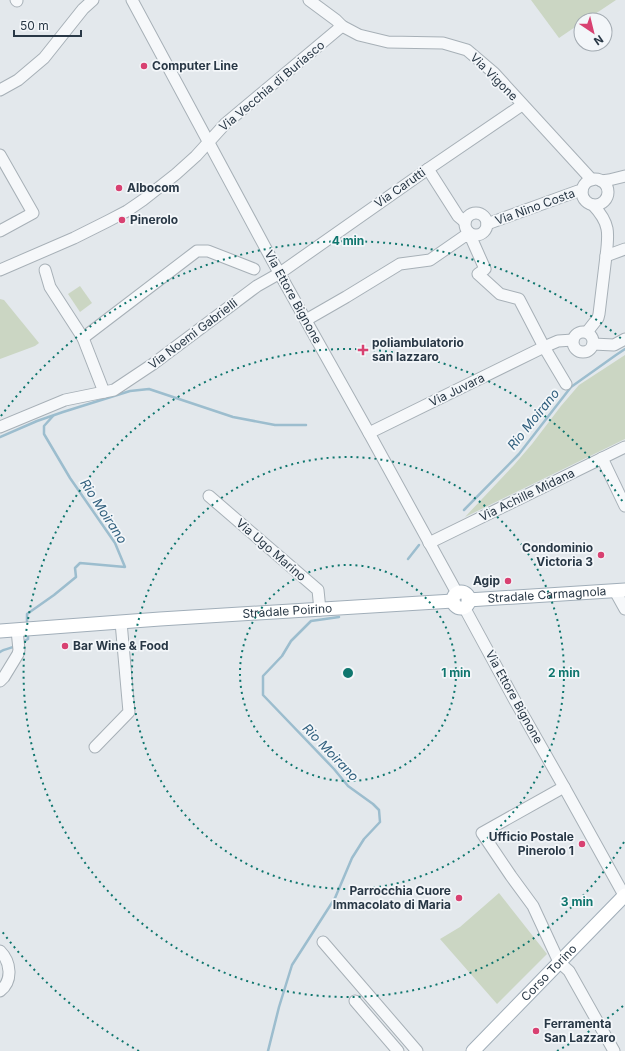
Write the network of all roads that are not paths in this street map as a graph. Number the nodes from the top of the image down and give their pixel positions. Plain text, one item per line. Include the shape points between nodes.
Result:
1 (94, 0) edge
2 (132, 0) edge
3 (309, 0) edge
4 (342, 26) junction
5 (0, 90) edge
6 (522, 105) junction
7 (208, 142) junction
8 (0, 155) edge
9 (428, 168) junction
10 (623, 177) edge
11 (600, 184) junction
12 (582, 191) junction
13 (598, 207) junction
14 (465, 222) junction
15 (487, 224) junction
16 (0, 231) edge
17 (469, 233) junction
18 (625, 250) edge
19 (606, 256) junction
20 (254, 269) dead end
21 (0, 270) edge
22 (45, 270) dead end
23 (280, 273) junction
24 (306, 320) junction
25 (587, 332) junction
26 (82, 338) junction
27 (625, 339) edge
28 (573, 340) junction
29 (593, 344) junction
30 (544, 347) junction
31 (566, 384) dead end
32 (104, 392) junction
33 (0, 428) edge
34 (369, 433) junction
35 (625, 447) edge
36 (602, 458) junction
37 (209, 496) dead end
38 (625, 506) edge
39 (429, 544) junction
40 (620, 590) edge
41 (461, 600) junction
42 (625, 609) edge
43 (320, 610) junction
44 (121, 622) junction
45 (0, 631) edge
46 (24, 631) junction
47 (0, 681) edge
48 (95, 747) dead end
49 (564, 787) junction
50 (625, 895) edge
51 (323, 942) dead end
52 (0, 951) edge
53 (559, 962) junction
54 (0, 991) edge
55 (355, 1001) dead end
56 (398, 1051) edge
57 (417, 1051) edge
58 (473, 1051) edge
59 (614, 1051) edge

1 - 5 street via 44,58 18,80
2 - 7 street, Via Ettore Bignone
3 - 4 street, Via Vigone
4 - 6 street, Via Vigone via 359,35 388,42 443,43 467,50 494,74
4 - 7 street, Via Vecchia di Buriasco via 225,124
6 - 9 street, Via Carutti
6 - 11 street, Via Vigone
7 - 21 street, Via Vecchia di Buriasco via 176,174 127,211 74,238
7 - 23 street, Via Ettore Bignone
8 - 16 street via 33,213
9 - 14 street via 458,216
9 - 23 street, Via Carutti
10 - 11 street
11 - 12 street, Via Nino Costa via 585,184
11 - 13 street via 606,198
12 - 13 street, Via Nino Costa via 584,199
12 - 15 street, Via Nino Costa via 578,190
13 - 19 street, Via Nino Costa via 608,234
14 - 15 street via 468,215 479,213 485,217
14 - 17 street via 465,228
15 - 17 street via 485,231 479,235
17 - 24 street via 430,260 400,264
17 - 30 street via 485,270 478,274 500,294 519,299
18 - 19 street
19 - 25 street, Via Nino Costa via 598,318
20 - 26 street via 208,251 197,251
22 - 26 street via 50,287
23 - 24 street, Via Ettore Bignone
23 - 32 street, Via Noemi Gabrielli via 257,286 131,379 114,390
24 - 34 street, Via Ettore Bignone
25 - 28 street via 578,332
25 - 29 street via 592,337
26 - 32 street
27 - 29 street via 614,344
28 - 29 street via 574,347 579,351 586,352
28 - 30 street, Via Juvara via 558,341
30 - 31 street
30 - 34 street, Via Juvara
32 - 33 street, Via Noemi Gabrielli via 65,400
34 - 39 street, Via Ettore Bignone
35 - 36 street, Via Achille Midana
36 - 38 street
36 - 39 street, Via Achille Midana
37 - 43 street, Via Ugo Marino via 318,590
39 - 41 street, Via Ettore Bignone
40 - 41 main road, Stradale Carmagnola
40 - 42 street
41 - 43 main road, Stradale Poirino
41 - 49 street, Via Ettore Bignone
43 - 44 main road, Stradale Poirino
44 - 46 main road, Stradale Poirino
44 - 48 street via 129,712
45 - 46 main road, Stradale Poirino
46 - 47 street via 18,654
49 - 50 street, Via Ettore Bignone
49 - 53 street via 482,833 533,906
50 - 53 main road, Corso Torino
51 - 57 street
52 - 54 street via 8,963 9,972 8,981
53 - 58 main road, Corso Torino
53 - 59 street via 569,971
55 - 56 street

